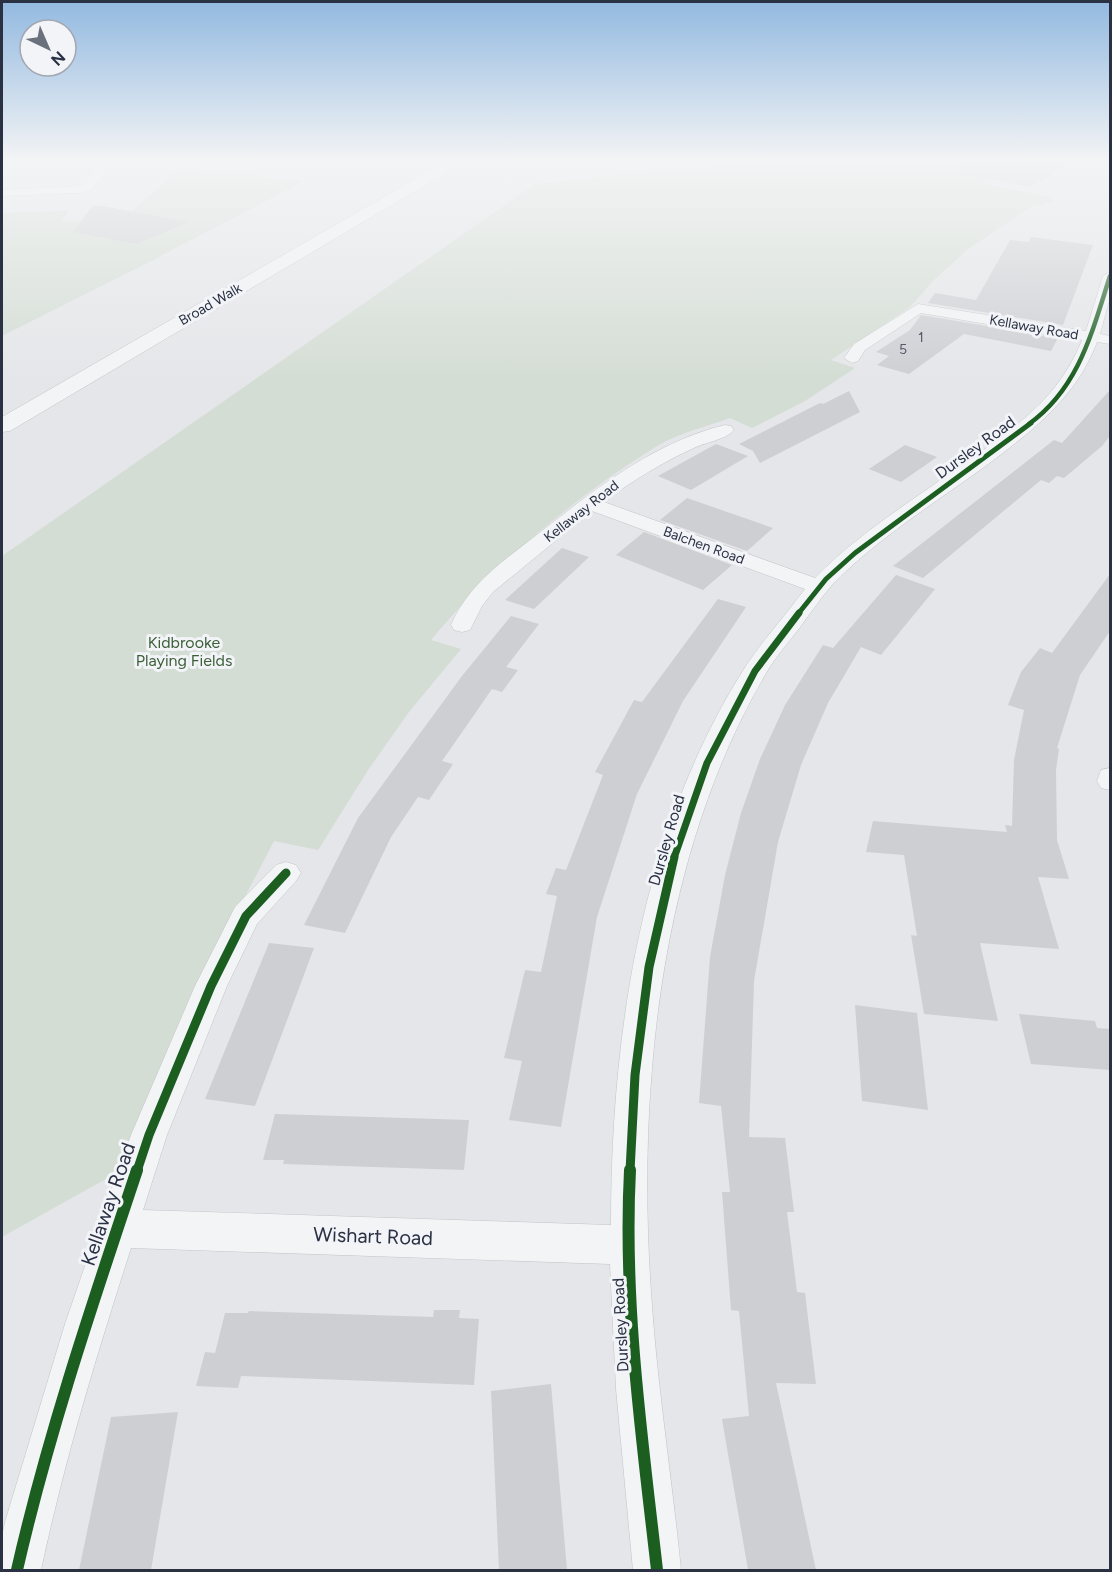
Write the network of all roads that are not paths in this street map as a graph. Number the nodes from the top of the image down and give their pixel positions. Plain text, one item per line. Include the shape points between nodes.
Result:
1 (332, 233) edge
2 (1110, 276) edge
3 (1100, 339) edge
4 (852, 358) dead end
5 (2, 426) edge
6 (725, 430) dead end
7 (588, 503) junction
8 (819, 587) junction
9 (462, 625) dead end
10 (286, 873) dead end
11 (117, 1228) junction
12 (630, 1245) junction
13 (17, 1570) edge
14 (657, 1570) edge

1 - 5 street, Broad Walk
2 - 3 street, Dursley Road
3 - 4 street, Kellaway Road via 918,308 859,347
3 - 8 street, Dursley Road via 1056,399 1034,421 859,550
6 - 7 street, Kellaway Road via 696,438 663,454
7 - 8 street, Balchen Road
7 - 9 street, Kellaway Road via 472,602
8 - 12 street, Dursley Road via 784,627 721,729 677,845 660,912 637,1053 631,1125
10 - 11 street, Kellaway Road via 246,916 211,986 149,1135
11 - 12 street, Wishart Road
11 - 13 street, Kellaway Road
12 - 14 street, Dursley Road via 637,1387

